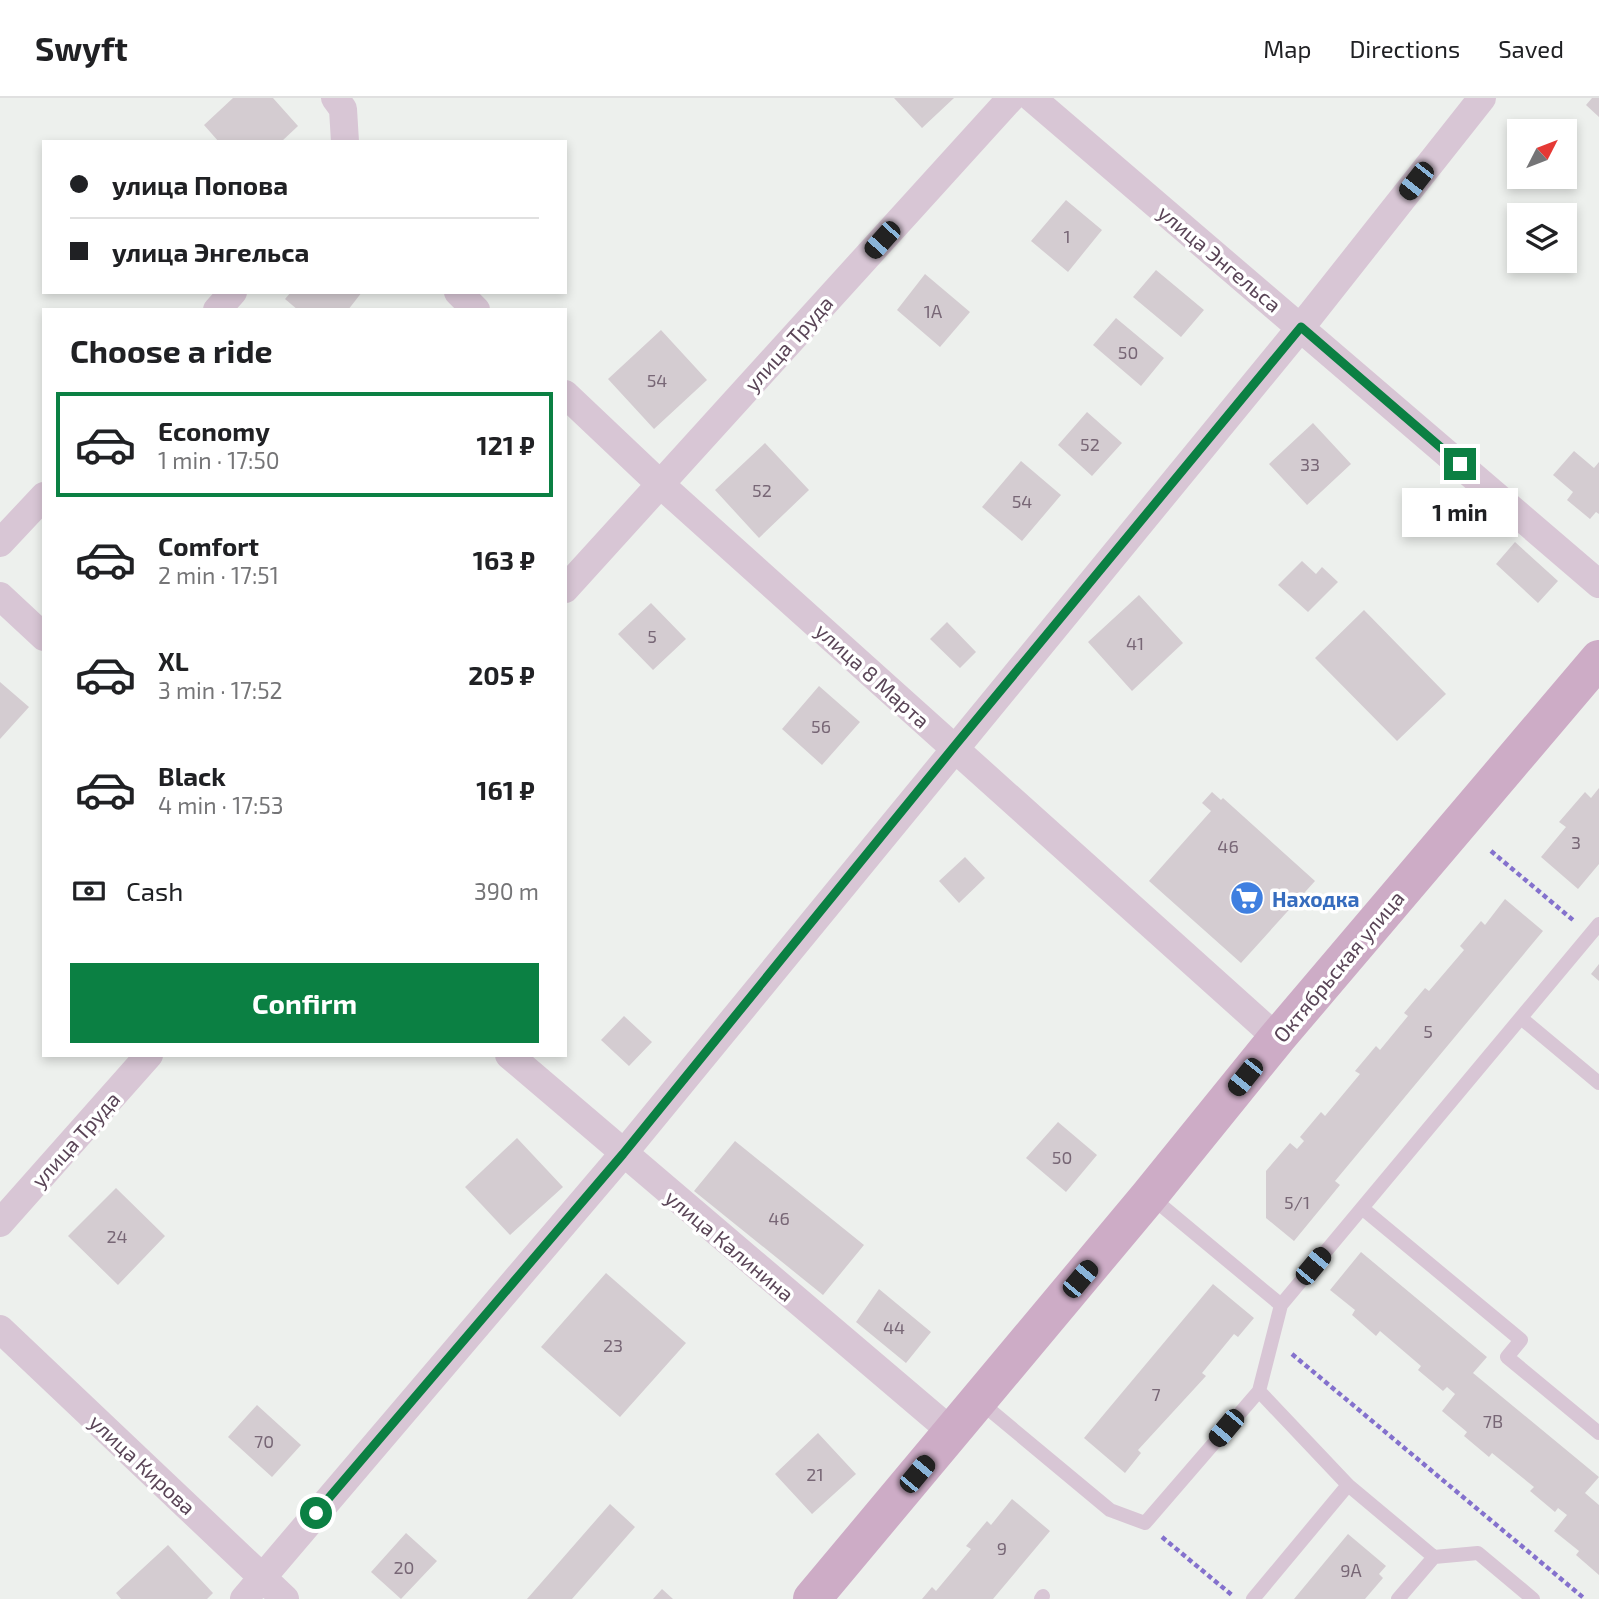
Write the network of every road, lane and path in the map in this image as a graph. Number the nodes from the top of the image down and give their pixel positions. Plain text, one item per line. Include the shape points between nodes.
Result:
1 (335, 98) edge
2 (1011, 98) edge
3 (1032, 98) edge
4 (1482, 98) edge
5 (345, 140) edge
6 (231, 294) edge
7 (460, 294) edge
8 (219, 308) edge
9 (474, 308) edge
10 (1301, 327) junction
11 (567, 396) edge
12 (660, 484) junction
13 (42, 498) edge
14 (0, 543) edge
15 (1599, 584) edge
16 (567, 587) edge
17 (0, 596) edge
18 (42, 635) edge
19 (1599, 659) edge
20 (953, 748) junction
21 (1491, 851) dead end
22 (1595, 929) edge
23 (1521, 1018) junction
24 (1277, 1038) junction
25 (147, 1057) edge
26 (511, 1057) edge
27 (1599, 1083) edge
28 (623, 1154) junction
29 (1149, 1196) junction
30 (1362, 1208) junction
31 (0, 1223) edge
32 (1281, 1305) junction
33 (0, 1329) edge
34 (1272, 1338) junction
35 (1259, 1391) junction
36 (978, 1400) junction
37 (952, 1432) junction
38 (1599, 1433) edge
39 (1348, 1485) junction
40 (1145, 1523) junction
41 (1433, 1557) junction
42 (262, 1577) junction
43 (244, 1599) edge
44 (285, 1599) edge
45 (812, 1599) edge
46 (1236, 1599) edge
47 (1253, 1599) edge
48 (1399, 1599) edge
49 (1533, 1599) edge
50 (1585, 1599) edge

1 - 5 street via 343,109
2 - 12 street, улица Труда
3 - 10 street, улица Энгельса
4 - 10 street
6 - 8 street
7 - 9 street
10 - 15 street, улица Энгельса
10 - 20 street
11 - 12 street, улица 8 Марта
12 - 16 street, улица Труда
12 - 20 street, улица 8 Марта
13 - 14 street
17 - 18 street
19 - 24 main road, Октябрьская улица
20 - 24 street, улица 8 Марта
20 - 28 street
21 - 22 path
22 - 23 lane
23 - 27 lane
23 - 30 lane
24 - 29 main road, Октябрьская улица
25 - 31 street, улица Труда
26 - 28 street, улица Калинина
28 - 37 street, улица Калинина
28 - 42 street
29 - 32 lane
29 - 36 main road, Октябрьская улица
30 - 32 lane
30 - 38 lane via 1521,1340 1507,1357
32 - 34 lane
33 - 42 street, улица Кирова
34 - 35 lane
34 - 50 path
35 - 39 lane
35 - 40 lane
36 - 37 main road, Октябрьская улица
36 - 40 lane via 1110,1510
37 - 45 main road, Октябрьская улица
39 - 41 lane
39 - 47 lane
40 - 46 path
41 - 48 lane
41 - 49 lane via 1478,1553
42 - 43 street
42 - 44 street, улица Кирова

